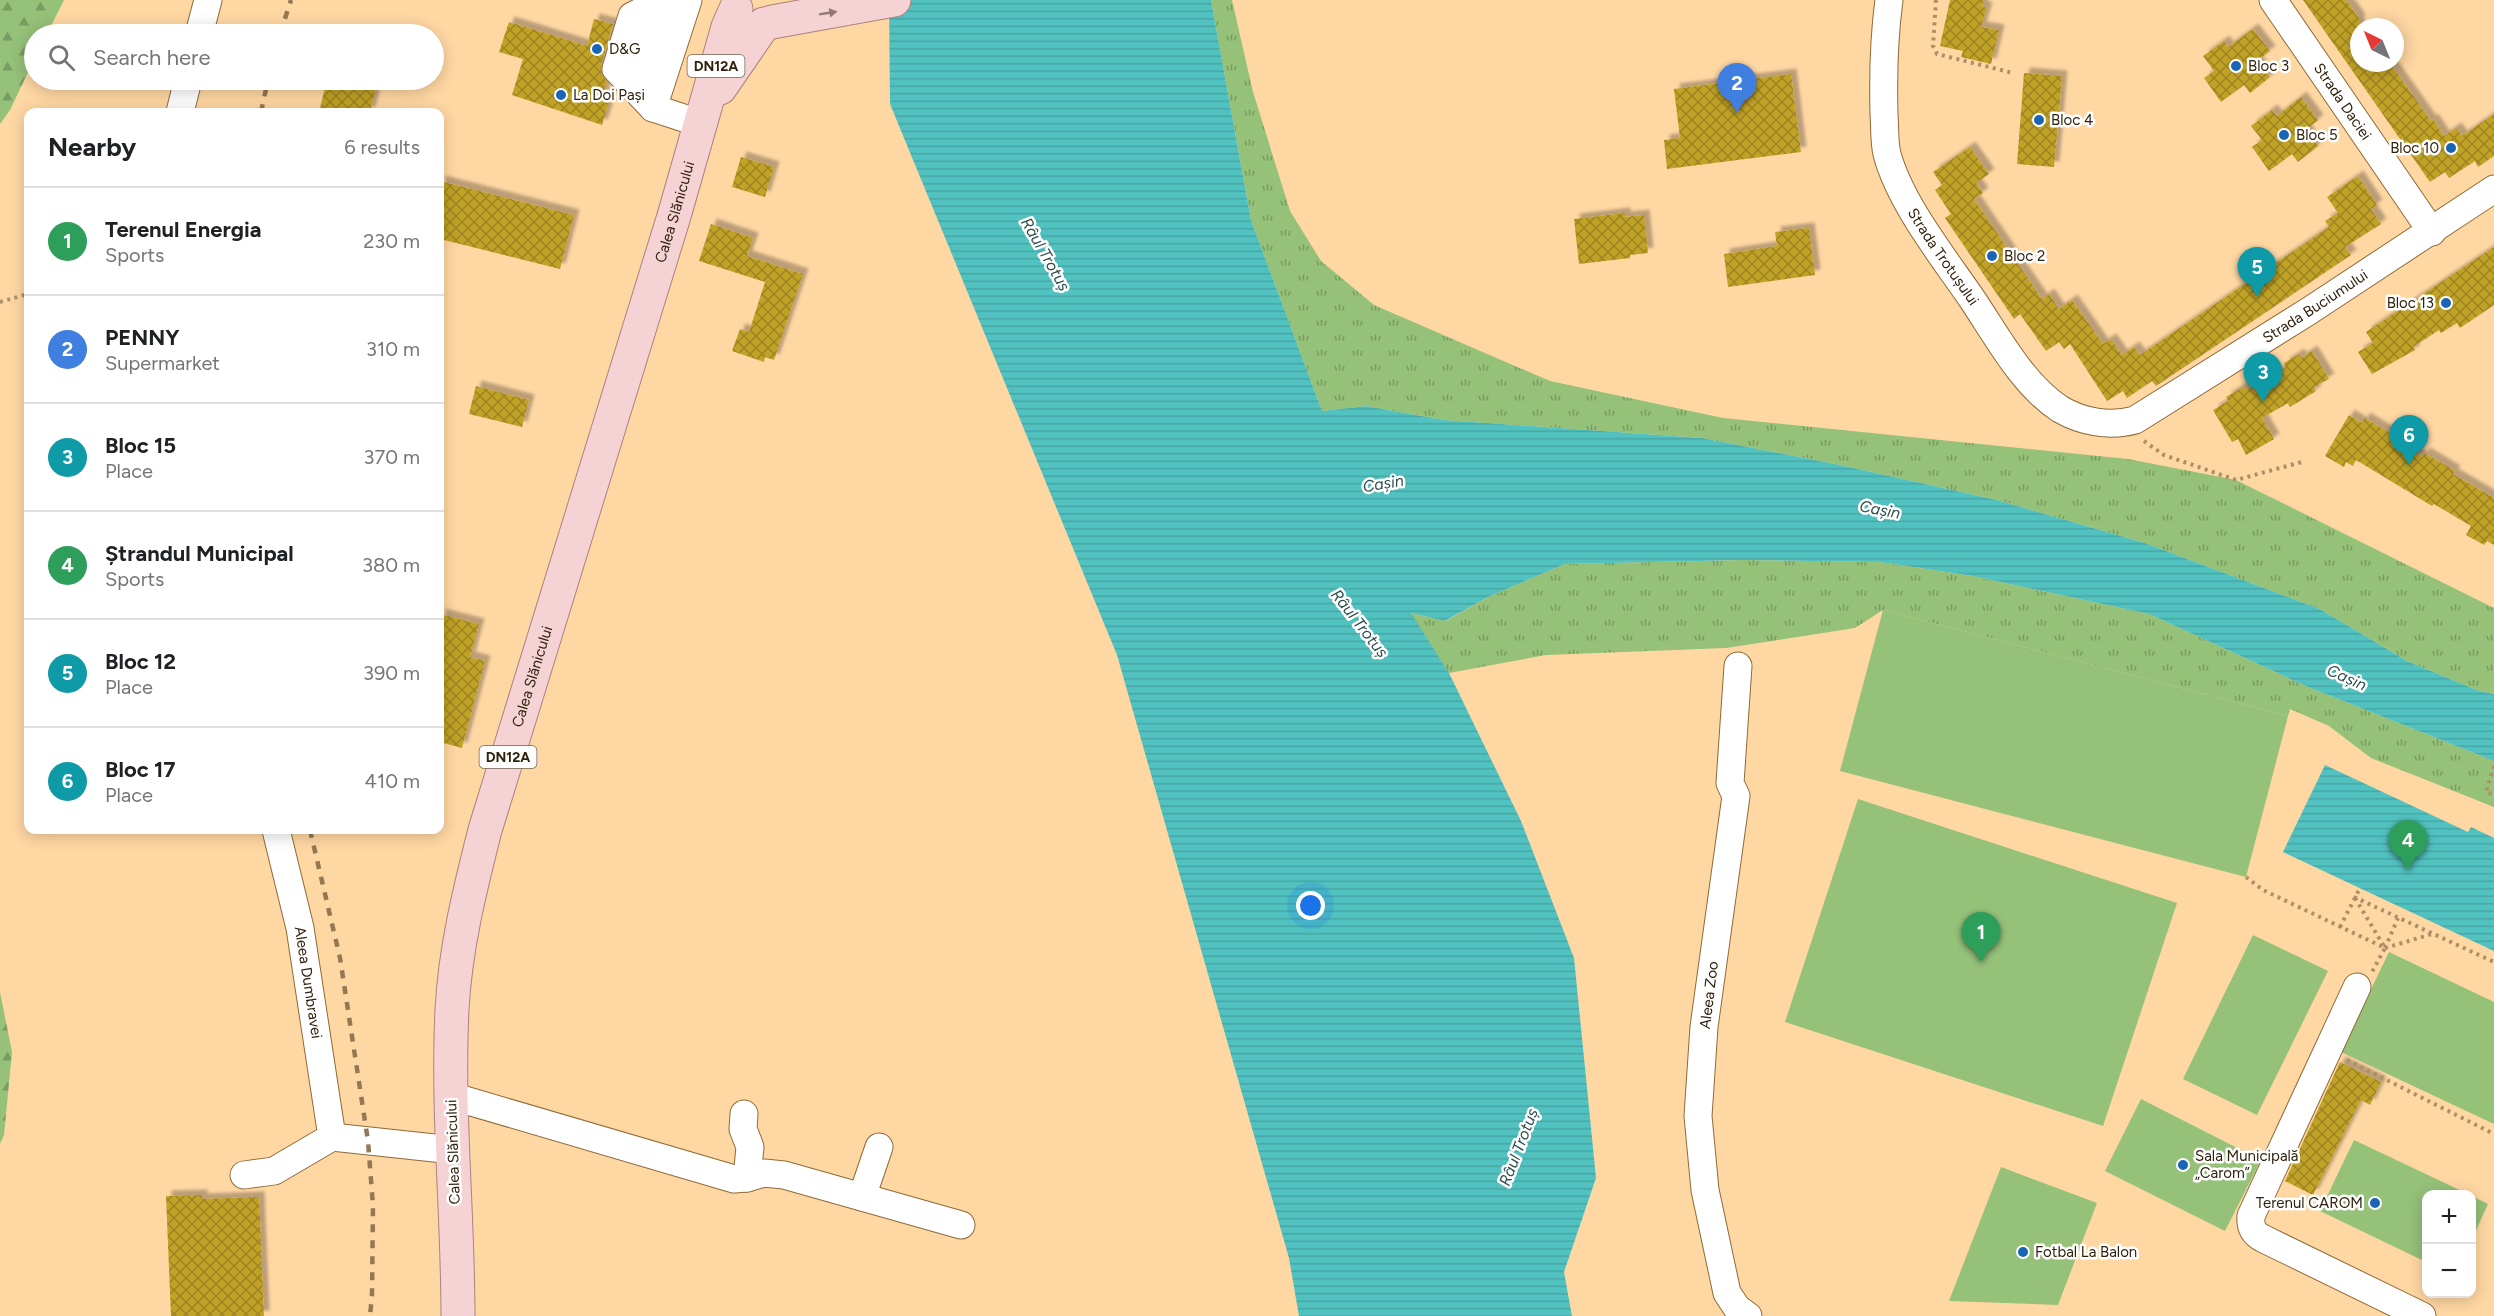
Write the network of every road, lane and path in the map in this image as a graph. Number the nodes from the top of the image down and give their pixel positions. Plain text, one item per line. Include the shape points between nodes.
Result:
1 (208, 0) edge
2 (688, 0) edge
3 (1889, 0) edge
4 (1936, 0) edge
5 (2273, 0) edge
6 (885, 1) edge
7 (660, 3) edge
8 (759, 11) edge
9 (202, 24) edge
10 (2013, 73) dead end
11 (186, 90) edge
12 (639, 93) junction
13 (181, 108) edge
14 (699, 123) junction
15 (2494, 189) edge
16 (2432, 232) junction
17 (24, 295) edge
18 (0, 302) edge
19 (2134, 420) junction
20 (2302, 462) dead end
21 (1738, 666) dead end
22 (2494, 766) edge
23 (2494, 795) edge
24 (277, 834) edge
25 (2246, 877) dead end
26 (2360, 888) dead end
27 (2354, 897) junction
28 (2398, 918) junction
29 (2340, 927) junction
30 (2432, 934) junction
31 (2385, 948) junction
32 (2494, 962) edge
33 (2357, 987) joint
34 (2327, 1050) junction
35 (451, 1096) junction
36 (744, 1114) dead end
37 (2494, 1134) edge
38 (332, 1137) junction
39 (879, 1147) dead end
40 (453, 1150) junction
41 (244, 1175) dead end
42 (747, 1178) junction
43 (862, 1197) junction
44 (961, 1225) dead end
45 (458, 1316) edge
46 (1748, 1316) edge
47 (2422, 1316) edge

1 - 9 street
2 - 12 street
3 - 19 street, Strada Trotușului via 1884,78 1886,147 1890,163 1925,231 2022,371 2046,397 2064,411 2094,422
4 - 10 path via 1933,46 1937,54
5 - 16 street, Strada Daciei
8 -> 6 main road via 864,7
7 - 12 street
8 - 14 main road, Calea Slănicului / DN12A via 728,27
11 - 13 street
12 - 14 street
14 - 35 main road, Calea Slănicului / DN12A via 468,896 452,1009
15 - 16 street, Strada Buciumului
16 - 19 street, Strada Buciumului
17 - 18 path
19 - 20 path via 2140,437 2157,450 2236,480
21 - 46 street, Aleea Zoo via 1730,783 1736,796 1704,1027 1698,1116 1705,1190 1728,1293 1737,1308
22 - 23 path via 2486,792
24 - 38 street, Aleea Dumbravei via 300,928
25 - 29 path via 2263,890
26 - 27 path
27 - 28 path
27 - 29 path
27 - 31 path
28 - 30 path
28 - 31 path
29 - 31 path
30 - 31 path
30 - 32 path
31 - 33 path via 2367,980
33 - 34 street
34 - 37 path
34 - 47 street via 2250,1224 2262,1238
35 - 40 main road, Calea Slănicului / DN12A
35 - 42 street via 723,1176
36 - 42 street via 743,1129 750,1147
38 - 40 street
38 - 41 street via 274,1171
39 - 43 street
40 - 45 main road, Calea Slănicului / DN12A
42 - 43 street via 764,1173 784,1175
43 - 44 street

